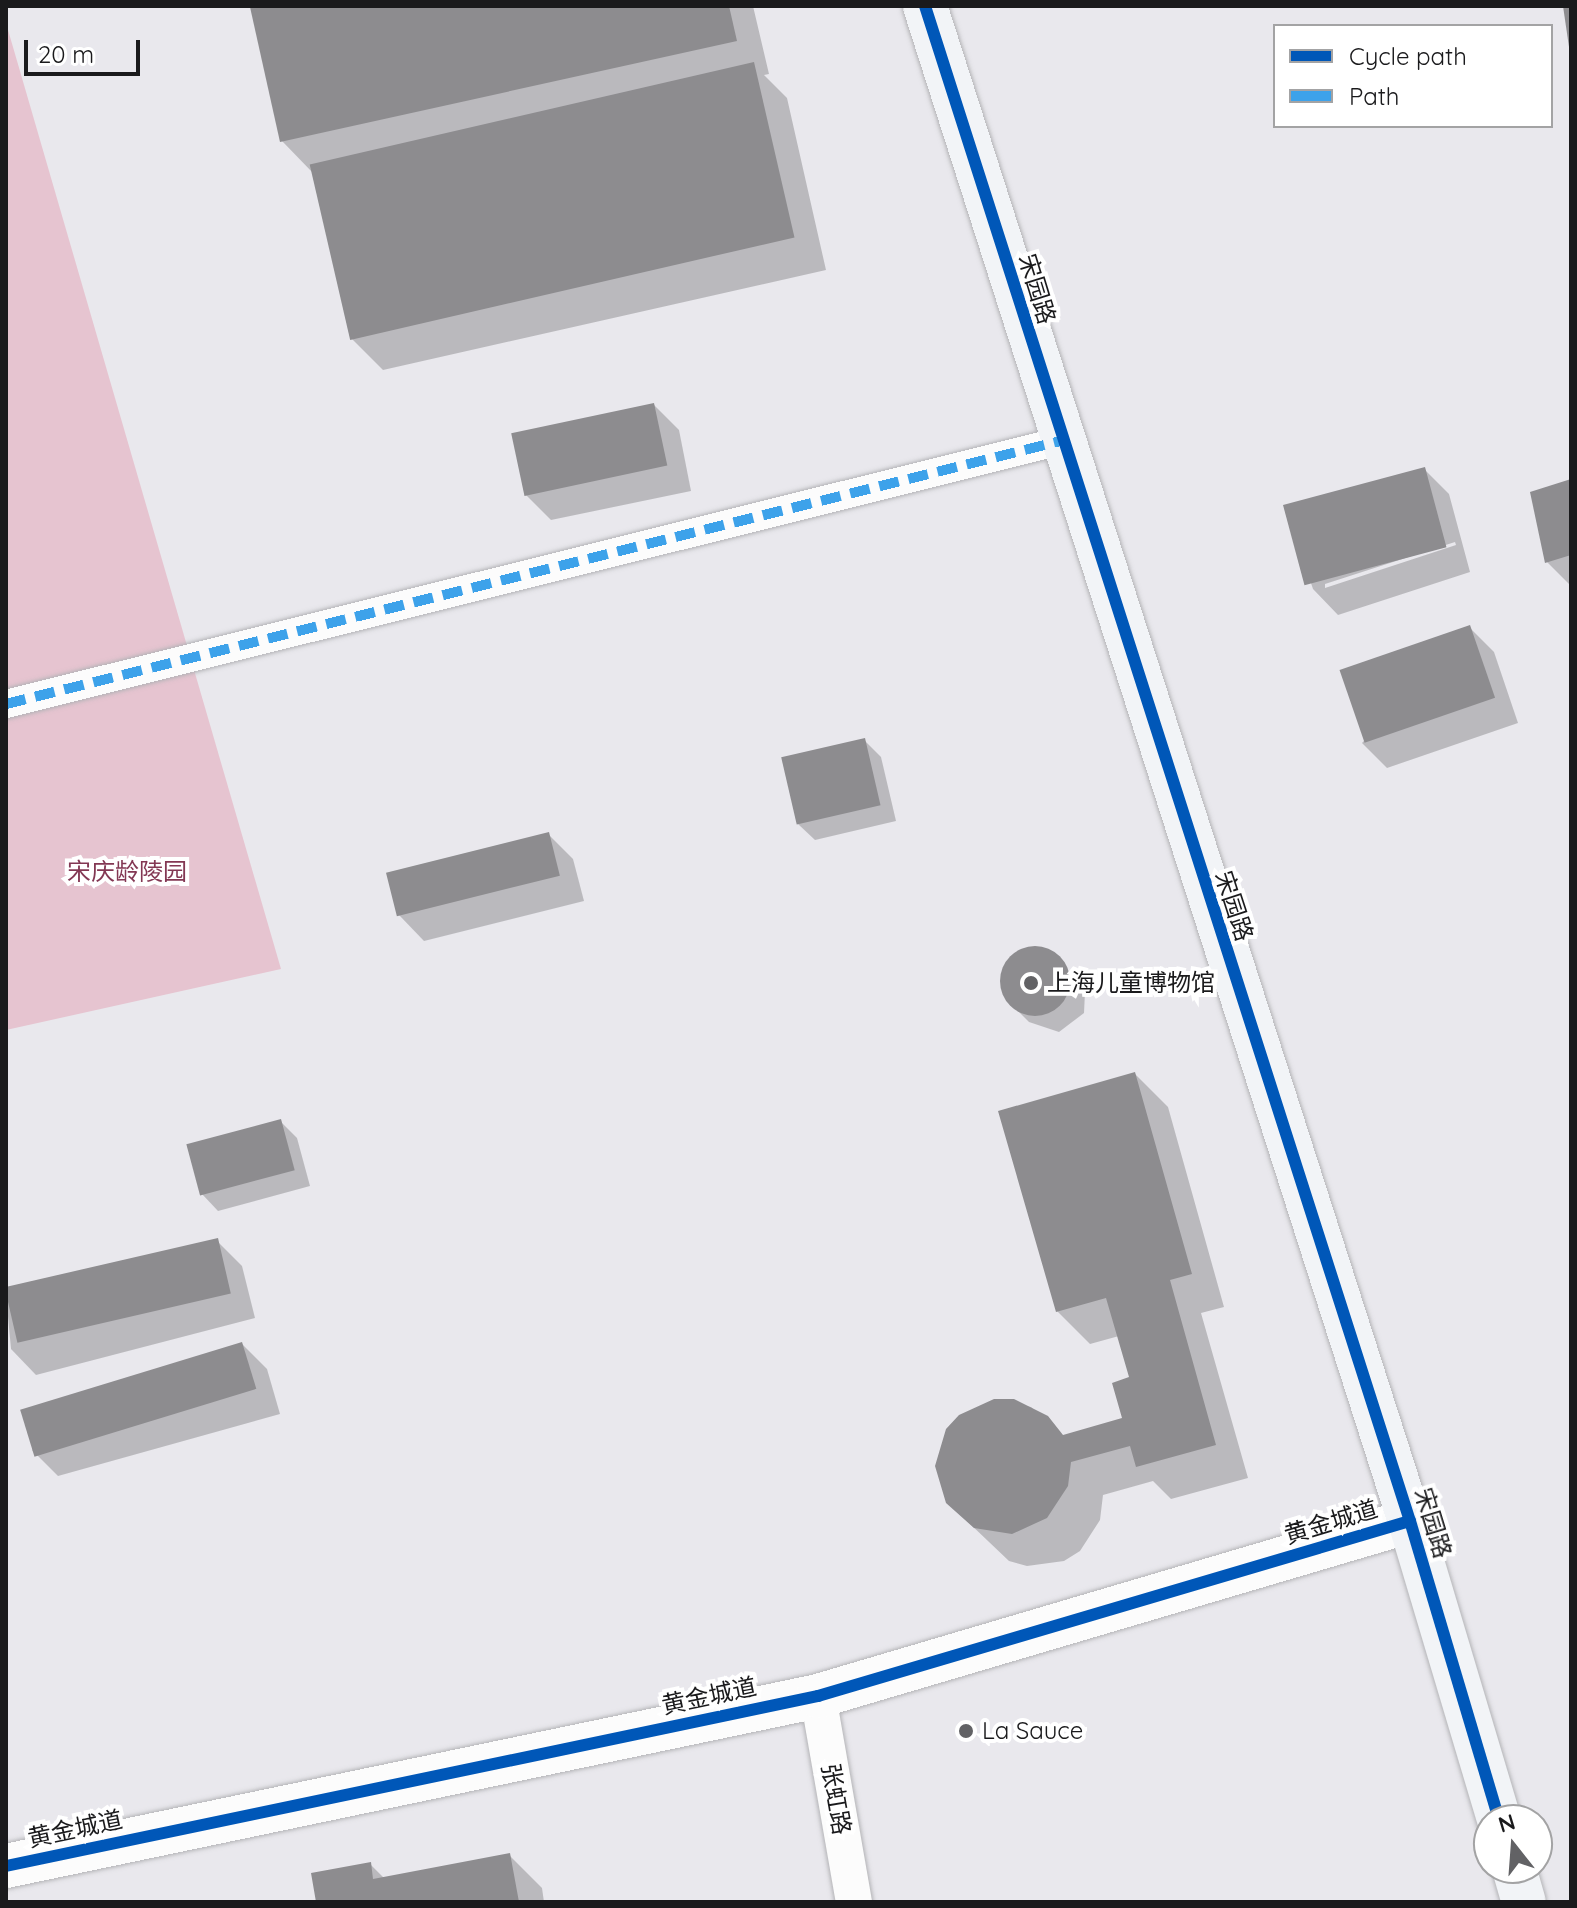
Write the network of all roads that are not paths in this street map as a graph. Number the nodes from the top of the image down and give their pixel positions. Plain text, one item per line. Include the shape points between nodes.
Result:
1 (925, 6) edge
2 (1061, 441) junction
3 (6, 704) edge
4 (1410, 1521) junction
5 (818, 1696) junction
6 (1494, 1804) edge
7 (6, 1866) edge
8 (854, 1902) edge

1 - 2 main road, 宋园路
2 - 3 street
2 - 4 main road, 宋园路
4 - 5 street, 黄金城道
4 - 6 main road, 宋园路
5 - 7 street, 黄金城道
5 - 8 street, 张虹路

